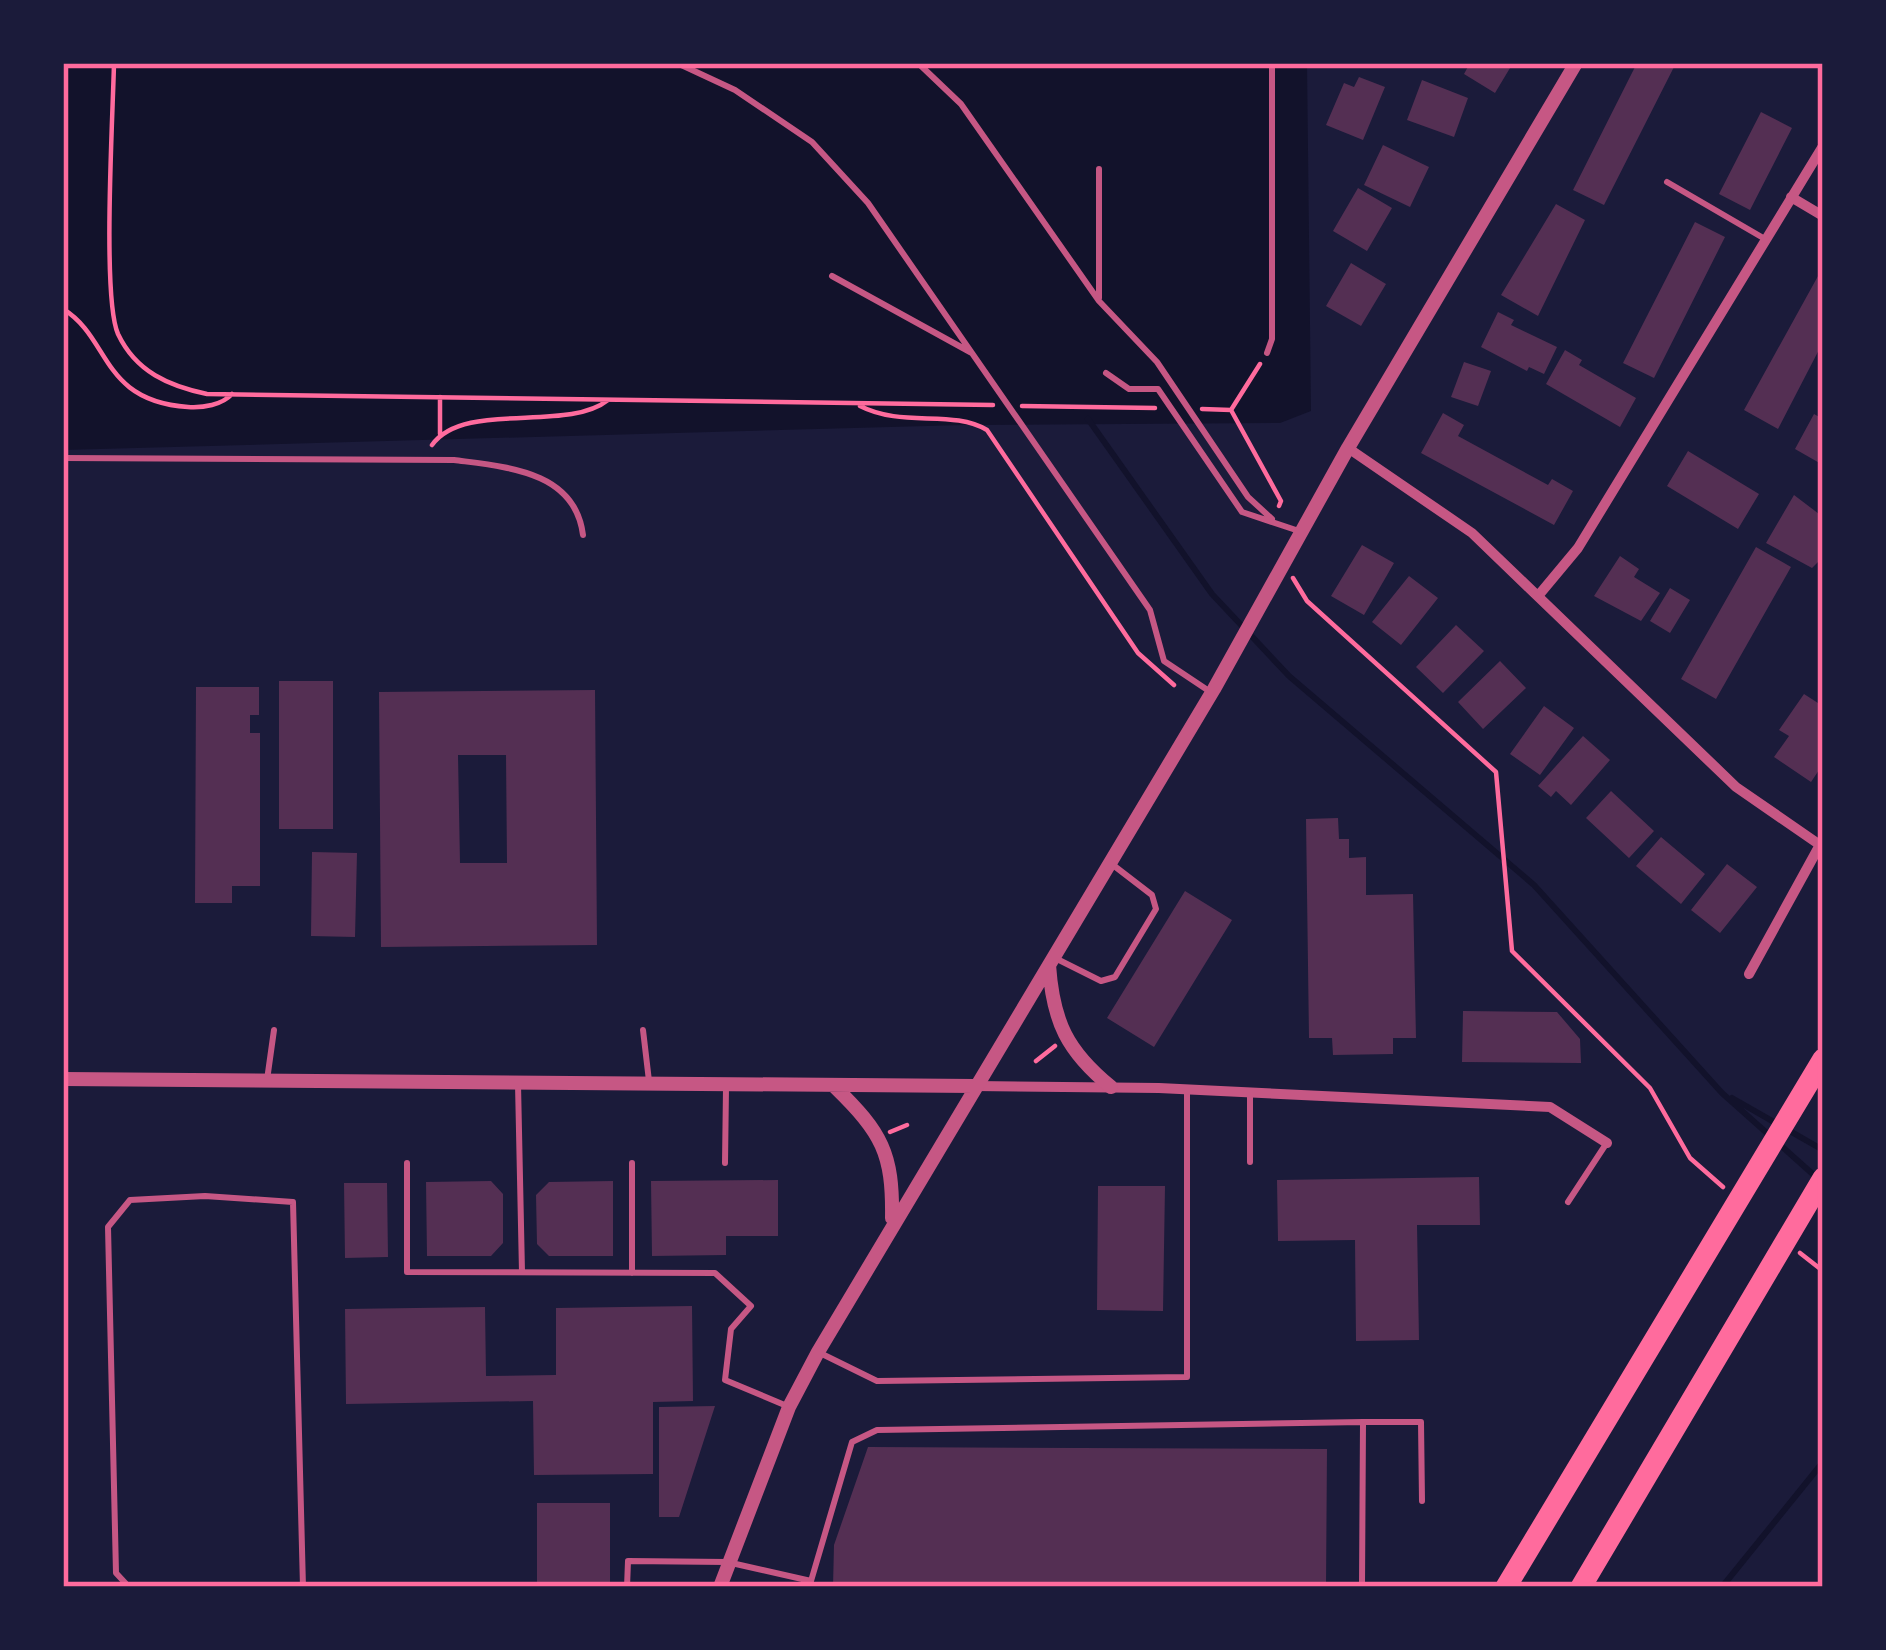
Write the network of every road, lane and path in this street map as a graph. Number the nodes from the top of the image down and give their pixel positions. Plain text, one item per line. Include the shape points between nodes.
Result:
1 (114, 63) edge
2 (677, 63) edge
3 (918, 63) edge
4 (1272, 63) edge
5 (1576, 63) edge
6 (1823, 146) edge
7 (1099, 169) dead end
8 (1667, 182) dead end
9 (1791, 197) junction
10 (1823, 216) edge
11 (1765, 239) junction
12 (832, 276) dead end
13 (1099, 301) junction
14 (63, 309) edge
15 (1267, 352) joint
16 (973, 353) junction
17 (1106, 373) dead end
18 (232, 394) junction
19 (440, 398) junction
20 (608, 400) junction
21 (855, 403) junction
22 (1156, 408) dead end
23 (1180, 409) dead end
24 (1231, 410) junction
25 (440, 435) junction
26 (1348, 448) junction
27 (63, 458) edge
28 (422, 460) junction
29 (1271, 519) junction
30 (1302, 533) junction
31 (583, 535) dead end
32 (1282, 571) junction
33 (1538, 596) junction
34 (1175, 686) dead end
35 (1212, 690) junction
36 (1822, 842) edge
37 (1109, 862) junction
38 (1050, 959) junction
39 (1749, 974) dead end
40 (274, 1030) dead end
41 (643, 1030) dead end
42 (1058, 1043) dead end
43 (1036, 1061) dead end
44 (1818, 1067) edge
45 (63, 1079) edge
46 (267, 1081) junction
47 (518, 1084) junction
48 (649, 1085) junction
49 (974, 1086) junction
50 (835, 1087) junction
51 (1111, 1087) junction
52 (726, 1088) junction
53 (1187, 1090) junction
54 (1250, 1094) junction
55 (907, 1126) dead end
56 (889, 1133) dead end
57 (1607, 1143) joint
58 (407, 1162) dead end
59 (632, 1162) dead end
60 (1250, 1162) dead end
61 (724, 1163) dead end
62 (1823, 1178) edge
63 (1723, 1187) dead end
64 (1568, 1202) dead end
65 (892, 1222) junction
66 (1782, 1251) junction
67 (1823, 1271) edge
68 (522, 1272) junction
69 (632, 1273) junction
70 (818, 1352) junction
71 (789, 1407) junction
72 (1363, 1422) junction
73 (1422, 1501) dead end
74 (727, 1562) junction
75 (810, 1584) edge
76 (129, 1587) edge
77 (303, 1587) edge
78 (627, 1587) edge
79 (720, 1587) edge
80 (1362, 1587) edge
81 (1506, 1587) edge
82 (1581, 1587) edge

1 - 18 path via 113,318 136,360 172,387
2 - 16 lane via 812,142 868,202
3 - 13 lane via 961,104
4 - 15 lane
5 - 26 street
6 - 9 street
7 - 13 lane
8 - 11 lane
9 - 10 street
9 - 11 street
11 - 33 street via 1578,548
12 - 16 lane
13 - 29 lane via 1157,362
14 - 18 path via 109,369 152,399 196,408
15 - 24 path
16 - 35 lane via 1150,610 1164,661
17 - 29 lane via 1130,389 1158,389 1242,512
18 - 19 path
19 - 20 path
19 - 25 path
20 - 21 path
20 - 25 path
21 - 22 path
21 - 34 path via 894,420 973,422 987,430 1138,653
23 - 24 path
24 - 29 path via 1281,501
25 - 28 path
26 - 30 street
26 - 33 street via 1472,533
27 - 28 lane
28 - 31 lane via 510,467 557,484 580,513
29 - 30 lane
30 - 32 street
32 - 35 street
32 - 63 path via 1496,772 1512,951 1650,1088 1690,1158
33 - 36 street via 1736,787
35 - 37 street
36 - 39 street
37 - 38 street
37 - 38 lane via 1152,895 1156,909 1114,977 1101,981
38 - 49 street
38 - 51 street via 1064,1041
40 - 46 lane
41 - 48 lane
42 - 43 path
44 - 81 highway
45 - 46 street
46 - 47 street
47 - 48 street
47 - 68 lane
48 - 52 street
49 - 50 street
49 - 51 street
49 - 65 street
50 - 52 street
50 - 65 street via 891,1160
51 - 53 street
52 - 61 lane
53 - 54 street
53 - 70 lane via 1187,1377 878,1382
54 - 57 street via 1550,1107
54 - 60 lane
55 - 56 path
57 - 64 lane
58 - 68 lane via 407,1272
59 - 69 lane
62 - 66 highway
65 - 70 street
66 - 67 path
66 - 82 highway
68 - 69 lane
69 - 71 lane via 715,1273 751,1306 731,1329 725,1380
70 - 71 street
71 - 74 street
72 - 73 lane via 1421,1422
72 - 75 lane via 865,1433 852,1442
72 - 80 lane
74 - 75 lane
74 - 78 lane via 628,1561
74 - 79 street
76 - 77 lane via 116,1573 108,1227 130,1200 205,1196 293,1202

